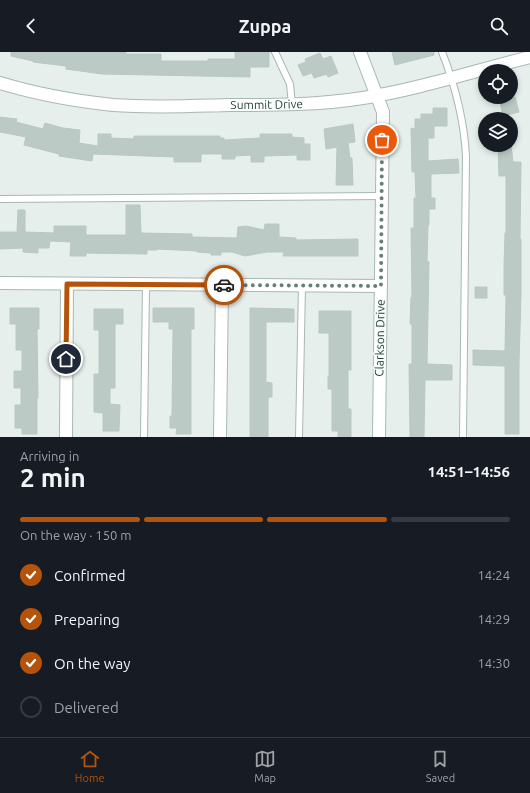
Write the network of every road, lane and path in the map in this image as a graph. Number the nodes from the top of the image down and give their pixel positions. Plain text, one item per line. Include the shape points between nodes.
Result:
1 (275, 52) edge
2 (360, 52) edge
3 (442, 52) edge
4 (530, 57) edge
5 (451, 77) junction
6 (0, 83) edge
7 (376, 96) junction
8 (292, 104) junction
9 (382, 196) junction
10 (0, 199) edge
11 (0, 283) edge
12 (67, 284) junction
13 (146, 285) junction
14 (222, 285) junction
15 (302, 285) junction
16 (381, 286) junction
17 (66, 437) edge
18 (144, 437) edge
19 (220, 437) edge
20 (298, 437) edge
21 (379, 437) edge
22 (463, 437) edge

1 - 8 lane via 290,84
2 - 7 street, Clarkson Drive
3 - 5 lane
4 - 5 street, Summit Drive
5 - 7 street, Summit Drive
5 - 22 lane via 462,122 466,156
6 - 8 street, Summit Drive via 53,96 114,105
7 - 8 street, Summit Drive
7 - 9 street, Clarkson Drive via 383,112
9 - 10 lane
9 - 16 street, Clarkson Drive
11 - 12 street
12 - 13 street
12 - 17 street
13 - 14 street
13 - 18 lane
14 - 15 street
14 - 19 street
15 - 16 street
15 - 20 lane
16 - 21 street, Clarkson Drive

